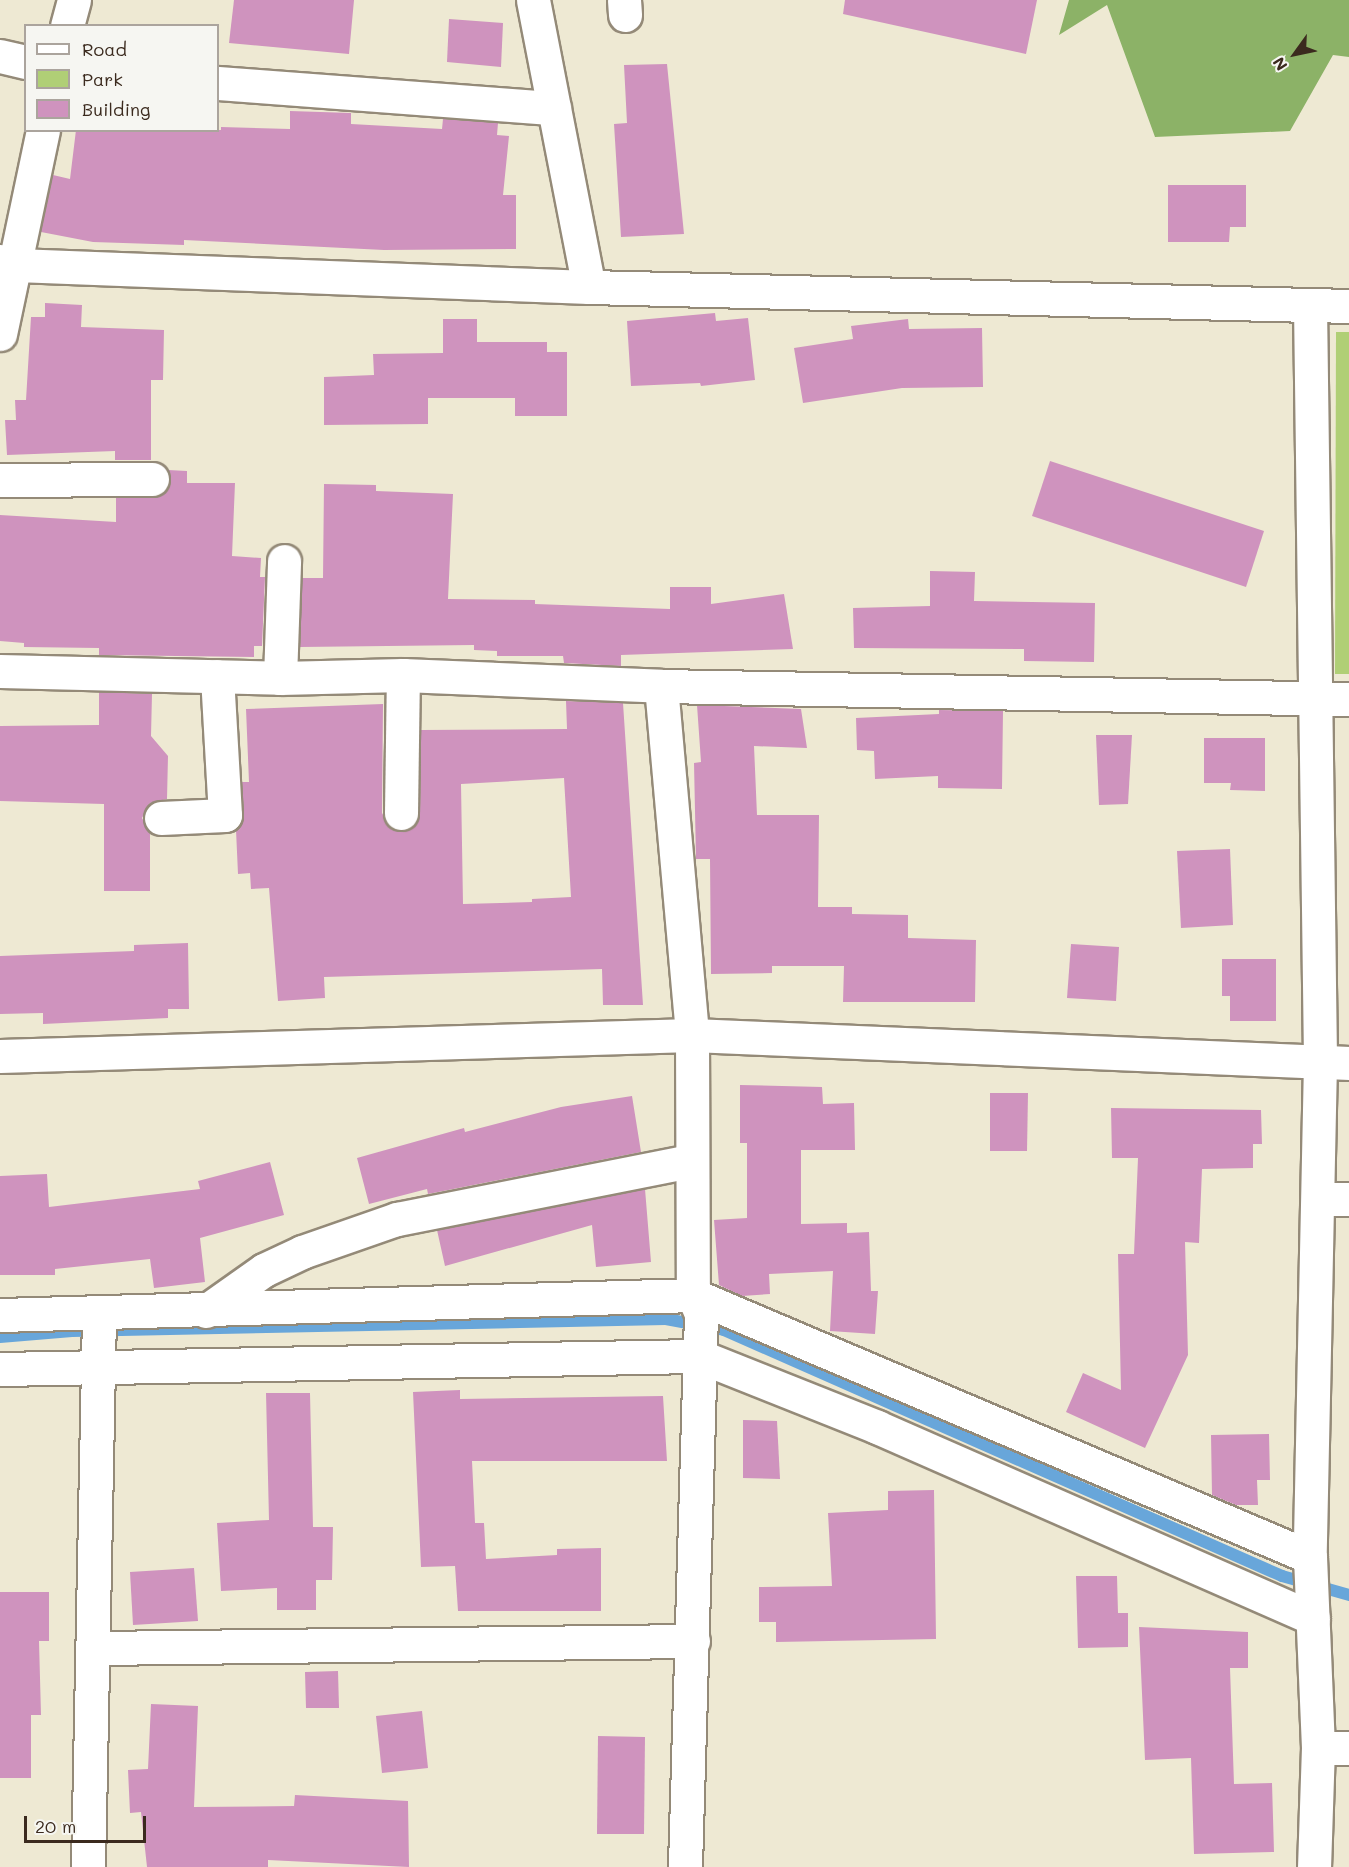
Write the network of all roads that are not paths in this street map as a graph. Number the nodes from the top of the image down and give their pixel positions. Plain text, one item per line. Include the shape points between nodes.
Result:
1 (74, 0) edge
2 (533, 0) edge
3 (68, 24) edge
4 (0, 56) edge
5 (24, 62) edge
6 (219, 83) edge
7 (554, 108) junction
8 (43, 132) edge
9 (8, 263) edge
10 (589, 287) junction
11 (1310, 305) junction
12 (1349, 306) edge
13 (0, 334) edge
14 (152, 479) dead end
15 (0, 480) edge
16 (284, 561) dead end
17 (0, 671) edge
18 (403, 675) junction
19 (217, 676) junction
20 (280, 678) junction
21 (661, 686) junction
22 (1313, 698) junction
23 (1349, 699) edge
24 (401, 813) dead end
25 (161, 818) dead end
26 (692, 1035) junction
27 (0, 1056) edge
28 (1335, 1062) edge
29 (690, 1161) junction
30 (1333, 1199) edge
31 (206, 1311) junction
32 (0, 1315) edge
33 (698, 1326) junction
34 (100, 1339) junction
35 (0, 1369) edge
36 (1046, 1473) junction
37 (1311, 1587) junction
38 (693, 1641) junction
39 (94, 1648) junction
40 (1334, 1747) edge
41 (88, 1867) edge
42 (685, 1867) edge
43 (1314, 1867) edge

1 - 3 street
2 - 7 street
4 - 5 street
6 - 7 street
7 - 10 street
8 - 9 street
9 - 10 street
9 - 13 street
10 - 11 street
11 - 12 street
11 - 22 street
14 - 15 street
16 - 20 street
17 - 19 street
18 - 20 street
18 - 21 street
18 - 24 street
19 - 20 street
19 - 25 street via 225,815
21 - 22 street
21 - 26 street
22 - 23 street
22 - 28 street
26 - 27 street
26 - 28 street
26 - 29 street
28 - 30 street
29 - 31 street via 397,1219 264,1270
29 - 33 street
30 - 37 street
31 - 33 street
31 - 34 street
32 - 34 street
33 - 34 street
33 - 36 street
33 - 36 street via 877,1427
33 - 38 street
34 - 35 street
34 - 39 street
36 - 37 street
36 - 37 street
37 - 40 street
38 - 39 street
38 - 42 street
39 - 41 street
40 - 43 street

